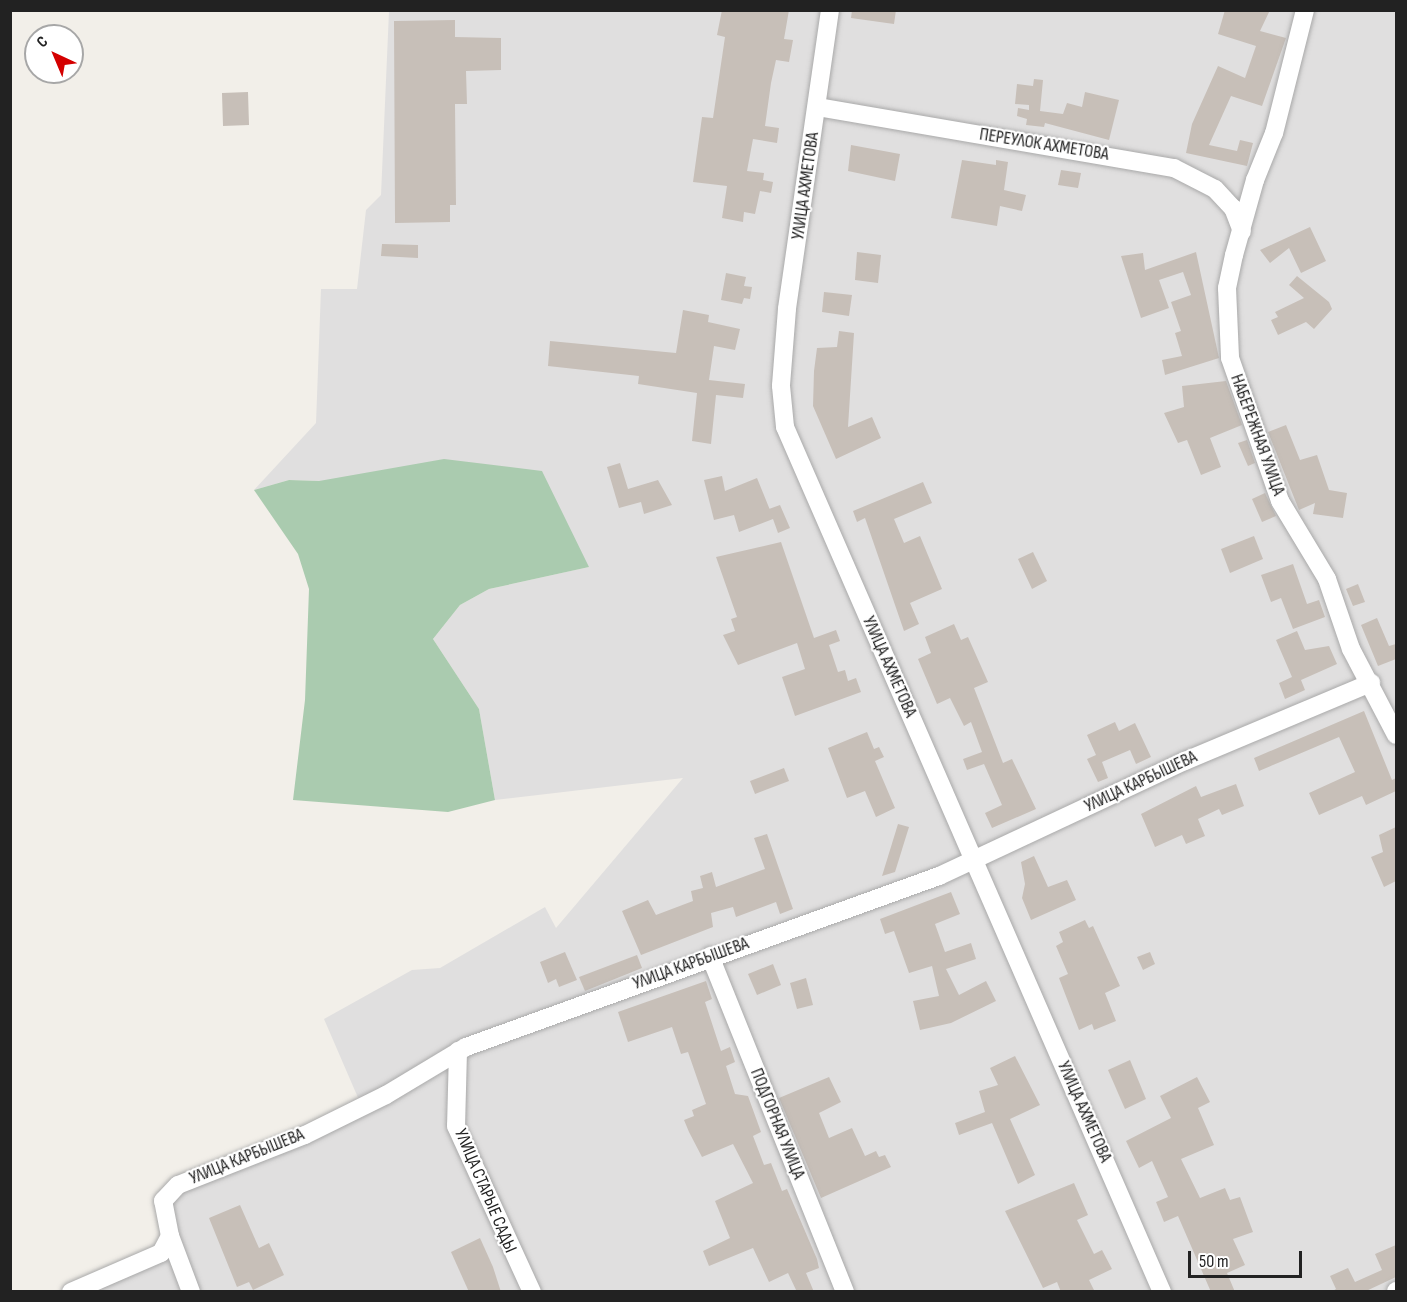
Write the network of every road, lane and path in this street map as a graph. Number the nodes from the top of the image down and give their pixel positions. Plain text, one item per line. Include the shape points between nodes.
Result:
1 (830, 10) edge
2 (1305, 10) edge
3 (817, 107) junction
4 (1242, 231) junction
5 (1371, 683) junction
6 (1396, 735) edge
7 (974, 860) junction
8 (710, 956) junction
9 (458, 1051) junction
10 (170, 1236) junction
11 (71, 1292) edge
12 (191, 1292) edge
13 (532, 1292) edge
14 (845, 1292) edge
15 (1162, 1292) edge

1 - 3 street, УЛИЦА АХМЕТОВА
2 - 4 street, НАБЕРЕЖНАЯ УЛИЦА via 1277,123
3 - 4 street, ПЕРЕУЛОК АХМЕТОВА via 1174,168 1215,189 1233,208
3 - 7 street, УЛИЦА АХМЕТОВА via 783,351 785,427
4 - 5 street, НАБЕРЕЖНАЯ УЛИЦА via 1227,288 1234,375 1281,501 1327,579 1351,649
5 - 6 street, НАБЕРЕЖНАЯ УЛИЦА
5 - 7 street, УЛИЦА КАРБЫШЕВА via 1185,761
7 - 8 street, УЛИЦА КАРБЫШЕВА
7 - 15 street, УЛИЦА АХМЕТОВА
8 - 9 street, УЛИЦА КАРБЫШЕВА
8 - 14 street, ПОДГОРНАЯ УЛИЦА
9 - 10 street, УЛИЦА КАРБЫШЕВА via 386,1095 305,1135 178,1185 163,1201
9 - 13 street, УЛИЦА СТАРЫЕ САДЫ via 456,1126
10 - 11 street via 157,1255
10 - 12 street

